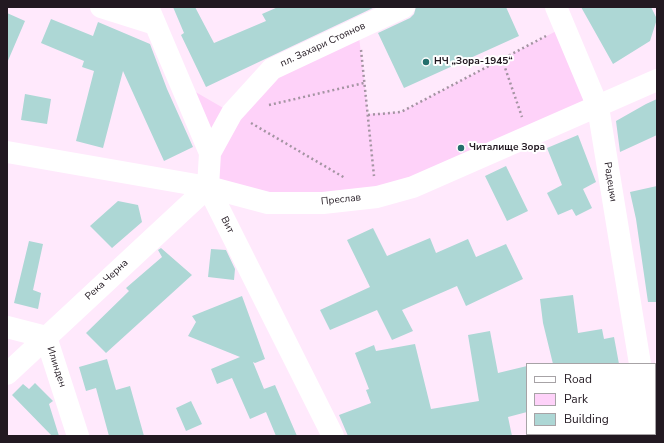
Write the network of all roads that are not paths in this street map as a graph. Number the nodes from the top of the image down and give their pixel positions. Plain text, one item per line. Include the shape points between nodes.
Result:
1 (101, 7) edge
2 (404, 7) edge
3 (556, 7) edge
4 (151, 16) edge
5 (657, 80) edge
6 (598, 107) junction
7 (7, 152) edge
8 (210, 153) junction
9 (208, 187) junction
10 (7, 327) edge
11 (46, 337) junction
12 (640, 363) edge
13 (7, 374) edge
14 (78, 436) edge
15 (333, 436) edge

1 - 4 street
2 - 8 street, пл. Захари Стоянов via 272,69 232,113
3 - 6 street, Радецки
4 - 8 street
5 - 6 street, Преслав
6 - 9 street, Преслав via 413,187 377,196 323,203 268,203
6 - 12 street, Радецки
7 - 9 street, Преслав
8 - 9 street
9 - 11 street, Река Черна
9 - 15 street, Вит
10 - 11 street, Илинден
11 - 13 street, Река Черна
11 - 14 street, Илинден

